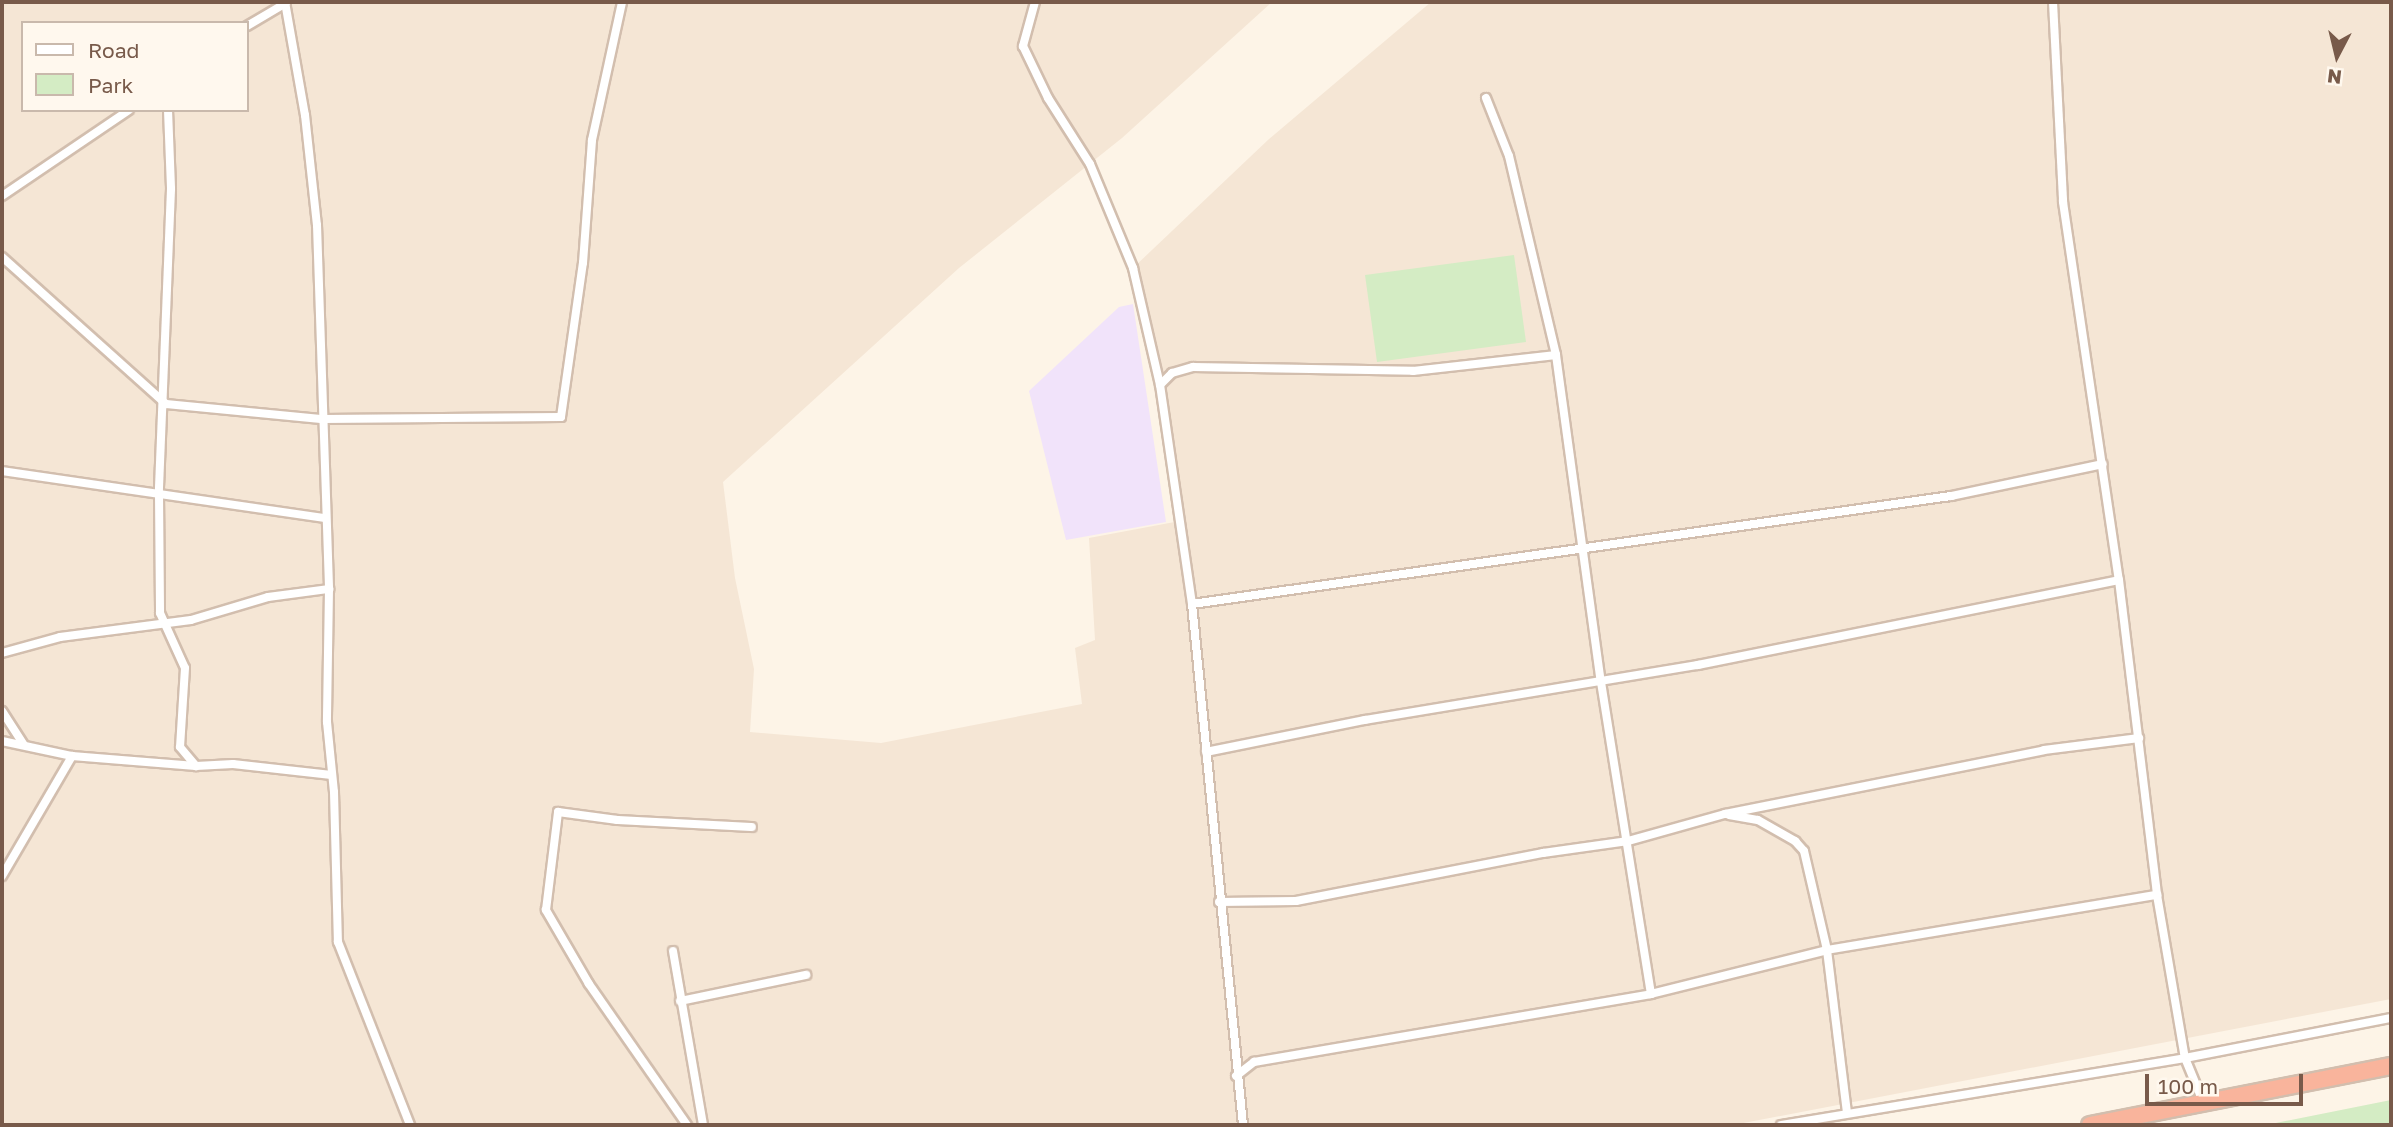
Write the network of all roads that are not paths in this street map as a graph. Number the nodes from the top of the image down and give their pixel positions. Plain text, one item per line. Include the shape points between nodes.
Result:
1 (285, 2) edge
2 (622, 2) edge
3 (1035, 2) edge
4 (2053, 2) edge
5 (248, 25) edge
6 (1486, 98) dead end
7 (126, 112) edge
8 (168, 112) edge
9 (2, 196) edge
10 (2, 257) edge
11 (1556, 355) junction
12 (1160, 385) junction
13 (166, 404) junction
14 (323, 419) junction
15 (2102, 464) junction
16 (2, 471) edge
17 (159, 494) junction
18 (325, 518) junction
19 (1583, 548) junction
20 (2119, 580) junction
21 (329, 589) junction
22 (1192, 604) junction
23 (162, 623) junction
24 (2, 653) edge
25 (1601, 682) junction
26 (2, 711) edge
27 (2139, 738) junction
28 (2, 741) edge
29 (24, 745) junction
30 (1206, 752) junction
31 (72, 756) junction
32 (196, 766) junction
33 (331, 775) junction
34 (1725, 814) junction
35 (752, 827) dead end
36 (1628, 841) junction
37 (2, 876) edge
38 (2157, 895) junction
39 (1219, 902) junction
40 (1826, 950) junction
41 (673, 951) dead end
42 (806, 975) dead end
43 (1651, 994) junction
44 (680, 1001) junction
45 (2391, 1017) edge
46 (2185, 1058) junction
47 (2391, 1066) edge
48 (1236, 1076) junction
49 (2204, 1104) junction
50 (1847, 1113) junction
51 (410, 1125) edge
52 (687, 1125) edge
53 (703, 1125) edge
54 (1243, 1125) edge
55 (1781, 1125) edge
56 (2090, 1125) edge

1 - 5 street
1 - 14 street via 305,115 317,225
2 - 14 street via 592,140 583,263 561,416
3 - 12 street via 1023,46 1042,88 1090,163 1133,268
4 - 15 street via 2063,202
6 - 11 street via 1516,182
7 - 9 street
8 - 13 street
10 - 13 street
11 - 12 street via 1413,371 1193,367 1172,373
11 - 19 street
12 - 22 street
13 - 14 street
13 - 17 street
14 - 18 street
15 - 19 street via 1951,496
15 - 20 street
16 - 17 street
17 - 18 street
17 - 23 street
18 - 21 street
19 - 22 street
19 - 25 street
20 - 25 street
20 - 27 street
21 - 23 street via 268,597 191,620
21 - 33 street
22 - 30 street
23 - 24 street via 60,637
23 - 32 street via 185,668 180,747
25 - 30 street via 1394,715
25 - 36 street
26 - 29 street
27 - 34 street via 2044,750
27 - 38 street
28 - 29 street
29 - 31 street
30 - 39 street
31 - 32 street
31 - 37 street
32 - 33 street via 233,764
33 - 51 street via 338,942
34 - 36 street
34 - 40 street via 1758,820 1804,850
35 - 52 street via 558,812 546,910 589,984
36 - 39 street via 1296,901
36 - 43 street
38 - 40 street
38 - 46 street
39 - 48 street
40 - 43 street
40 - 50 street
41 - 44 street
42 - 44 street
43 - 48 street via 1254,1062
44 - 53 street
45 - 46 street
46 - 49 street
46 - 50 street
47 - 49 highway
48 - 54 street
49 - 56 highway
50 - 55 street

